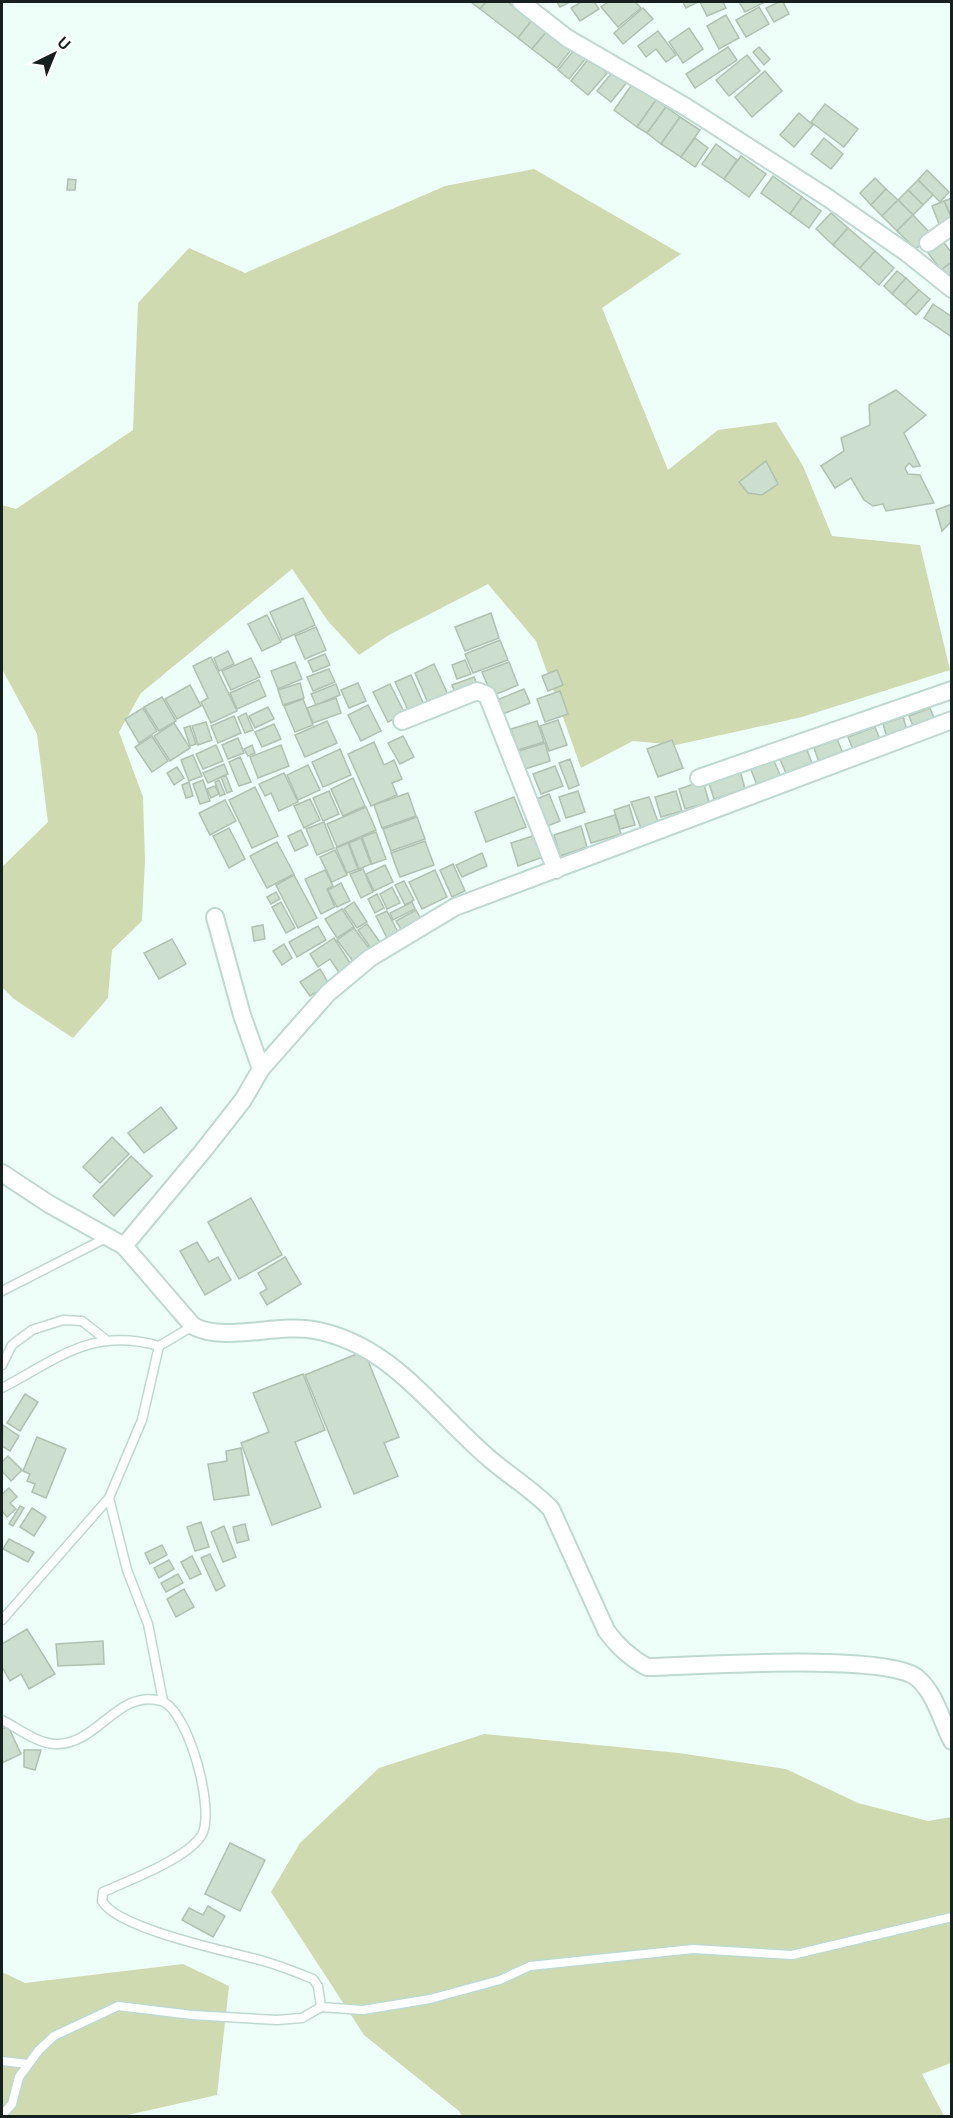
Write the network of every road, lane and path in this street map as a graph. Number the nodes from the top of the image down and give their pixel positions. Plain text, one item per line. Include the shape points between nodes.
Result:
1 (521, 2) edge
2 (951, 226) edge
3 (928, 243) dead end
4 (951, 289) edge
5 (951, 690) edge
6 (951, 720) edge
7 (402, 721) dead end
8 (699, 778) dead end
9 (556, 870) junction
10 (215, 917) dead end
11 (261, 1069) junction
12 (2, 1173) edge
13 (108, 1237) junction
14 (124, 1246) junction
15 (2, 1291) edge
16 (193, 1326) junction
17 (105, 1339) junction
18 (159, 1346) junction
19 (2, 1365) edge
20 (2, 1386) edge
21 (109, 1498) junction
22 (2, 1620) edge
23 (163, 1701) junction
24 (2, 1720) edge
25 (951, 1741) edge
26 (951, 1917) edge
27 (321, 2007) junction
28 (2, 2061) edge
29 (28, 2064) junction
30 (2, 2115) edge

1 - 4 street via 567,38 686,107 828,198
2 - 3 street
5 - 8 street
6 - 9 street
7 - 9 street via 477,691 487,695
9 - 11 street via 455,907 370,958 328,993
10 - 11 street
11 - 14 street via 204,1151
12 - 13 street
13 - 14 street
13 - 15 lane
14 - 16 street
16 - 18 lane
16 - 25 street via 214,1334 259,1329 312,1330 343,1337 373,1352 551,1509 606,1630 647,1667 890,1667 922,1683
17 - 18 lane via 136,1339
17 - 19 lane via 82,1322 63,1320 32,1330 12,1346
17 - 20 lane via 77,1348
18 - 21 lane via 142,1420
21 - 22 lane
21 - 23 lane via 127,1570 150,1633
23 - 24 lane via 132,1700 86,1733 64,1743 48,1742
23 - 27 lane via 175,1709 189,1740 206,1827 190,1847 158,1867 103,1892 102,1900 118,1915 184,1942 313,1979
26 - 27 lane via 792,1954 693,1949 530,1966 500,1980 430,1999 363,2010
27 - 29 lane via 302,2018 277,2020 118,2006 54,2036
28 - 29 lane
29 - 30 lane via 19,2077 12,2104

